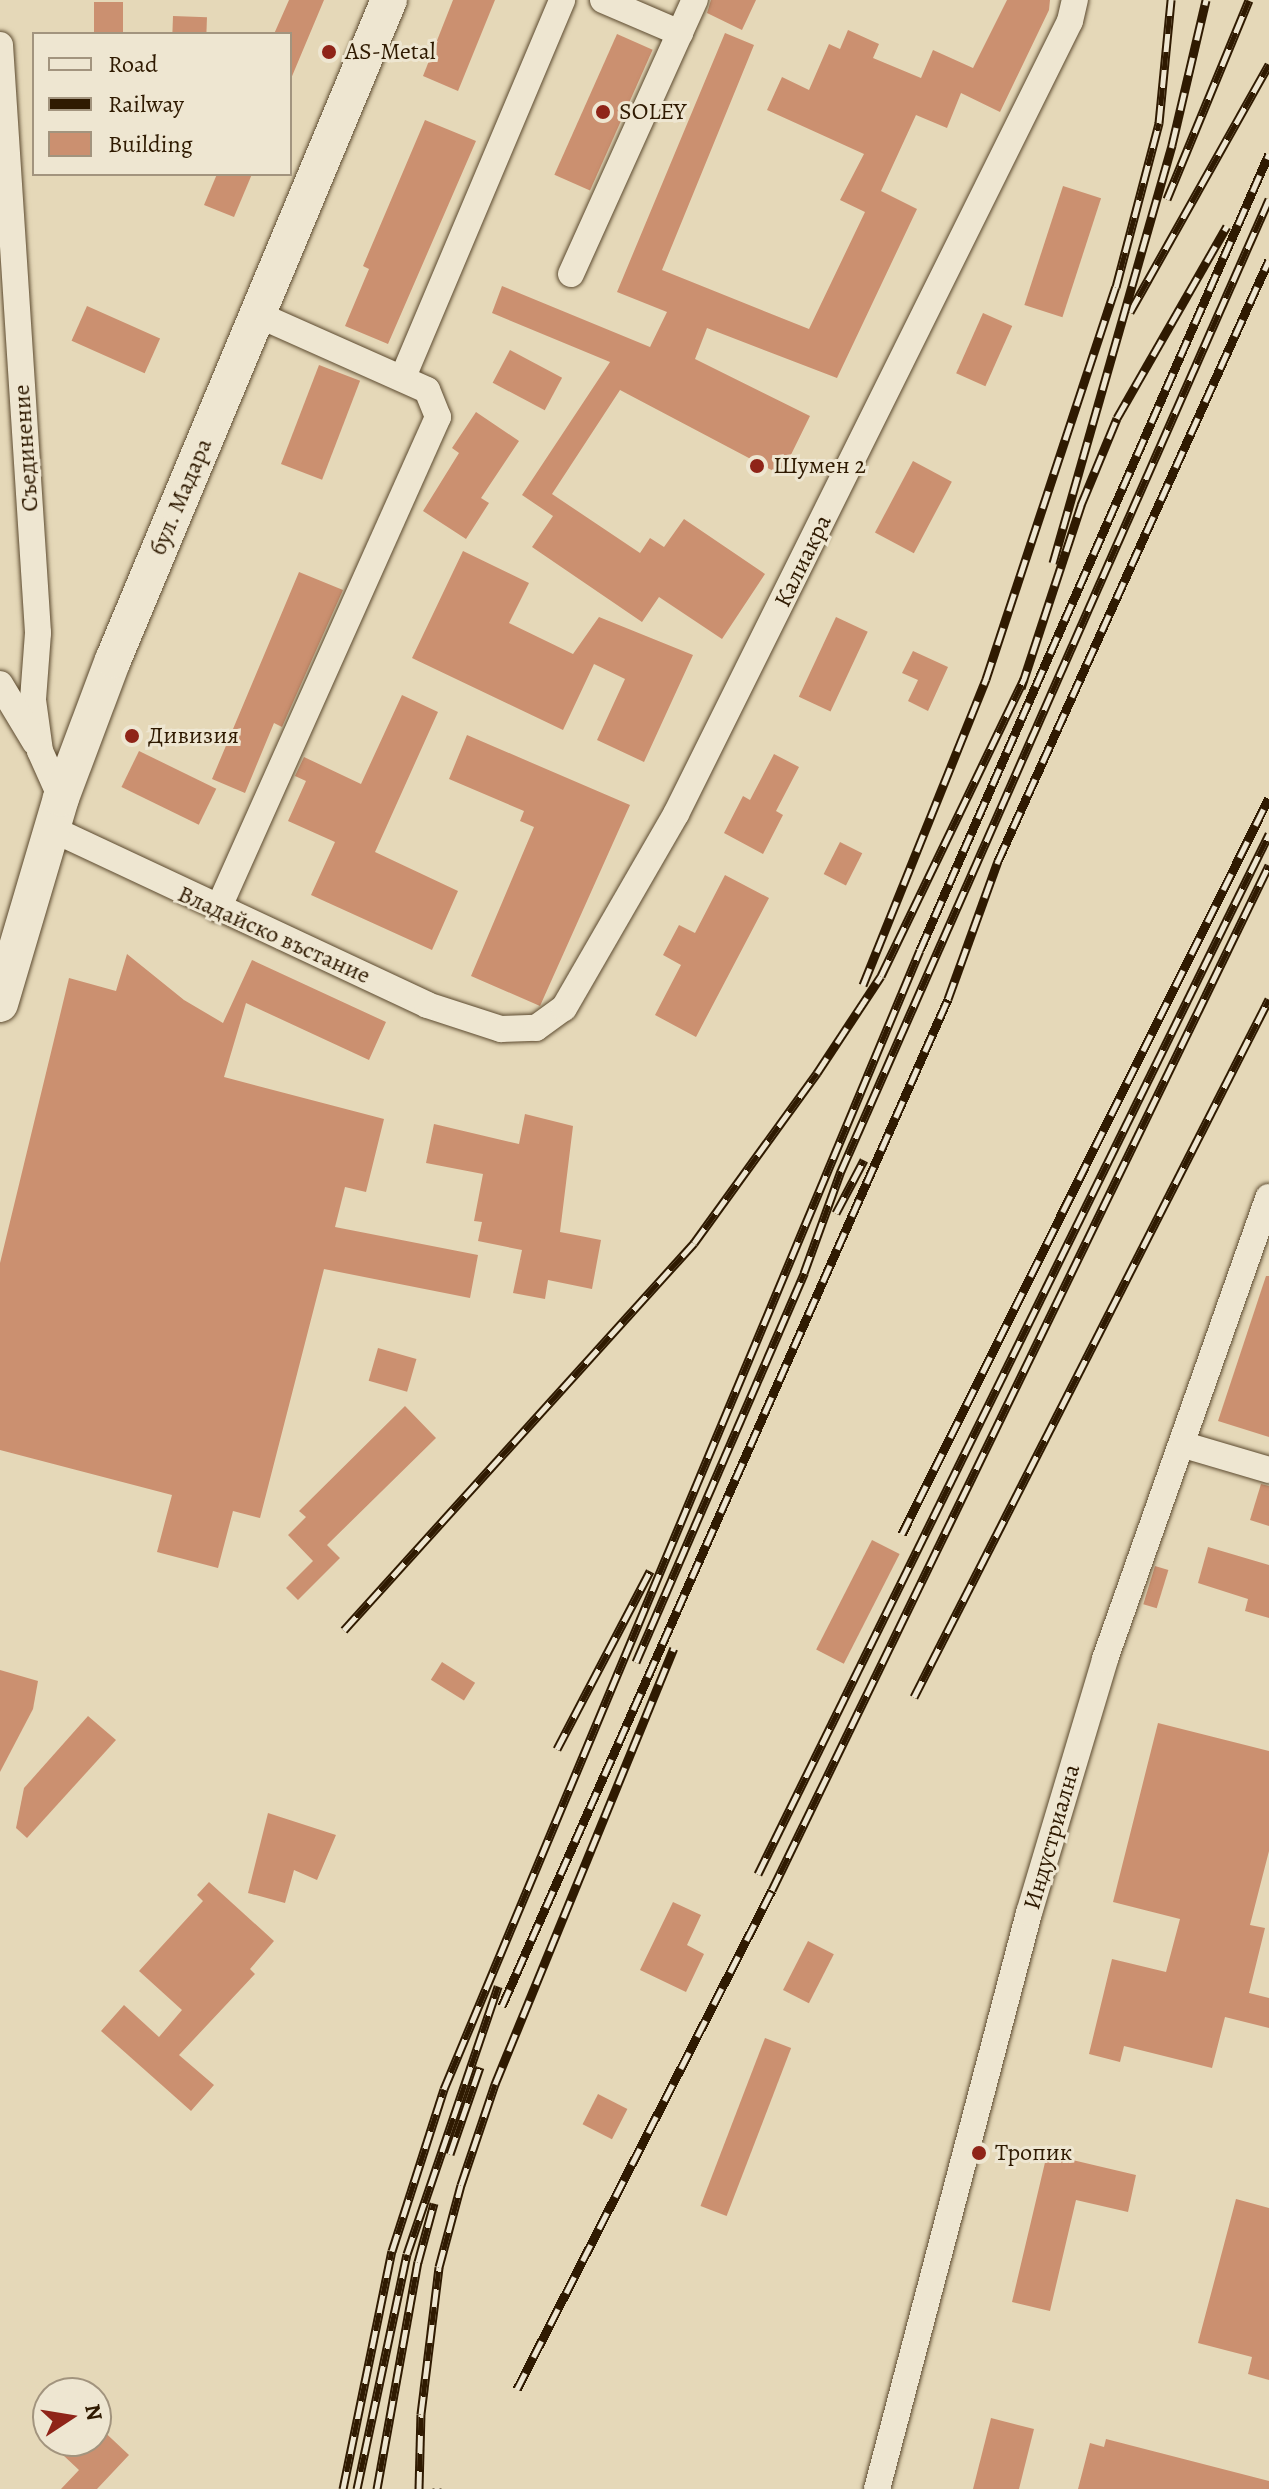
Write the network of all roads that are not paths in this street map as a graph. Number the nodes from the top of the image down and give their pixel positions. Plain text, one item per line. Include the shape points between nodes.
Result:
1 (389, 0) edge
2 (562, 0) edge
3 (603, 0) edge
4 (695, 0) edge
5 (1075, 0) edge
6 (680, 33) junction
7 (0, 45) edge
8 (571, 274) dead end
9 (256, 314) junction
10 (403, 377) junction
11 (0, 684) edge
12 (40, 751) junction
13 (57, 814) junction
14 (218, 909) junction
15 (0, 1004) edge
16 (501, 1029) joint
17 (1269, 1197) edge
18 (1184, 1445) junction
19 (1269, 1470) edge
20 (877, 2489) edge

1 - 9 main road, бул. Мадара
2 - 10 street
3 - 6 street
4 - 6 street
5 - 16 street, Калиакра via 1070,21 676,814 564,1008 536,1028
6 - 8 street
7 - 12 street, Съединение via 38,633 33,700
9 - 10 street
9 - 13 main road, бул. Мадара
10 - 14 street via 427,390 438,417
11 - 12 street
12 - 13 street, Съединение
13 - 14 street, Владайско въстание
13 - 15 main road, бул. Мадара
14 - 16 street, Владайско въстание via 427,1005
17 - 18 street, Индустриална
18 - 19 street
18 - 20 street, Индустриална via 1105,1659 1029,1913

